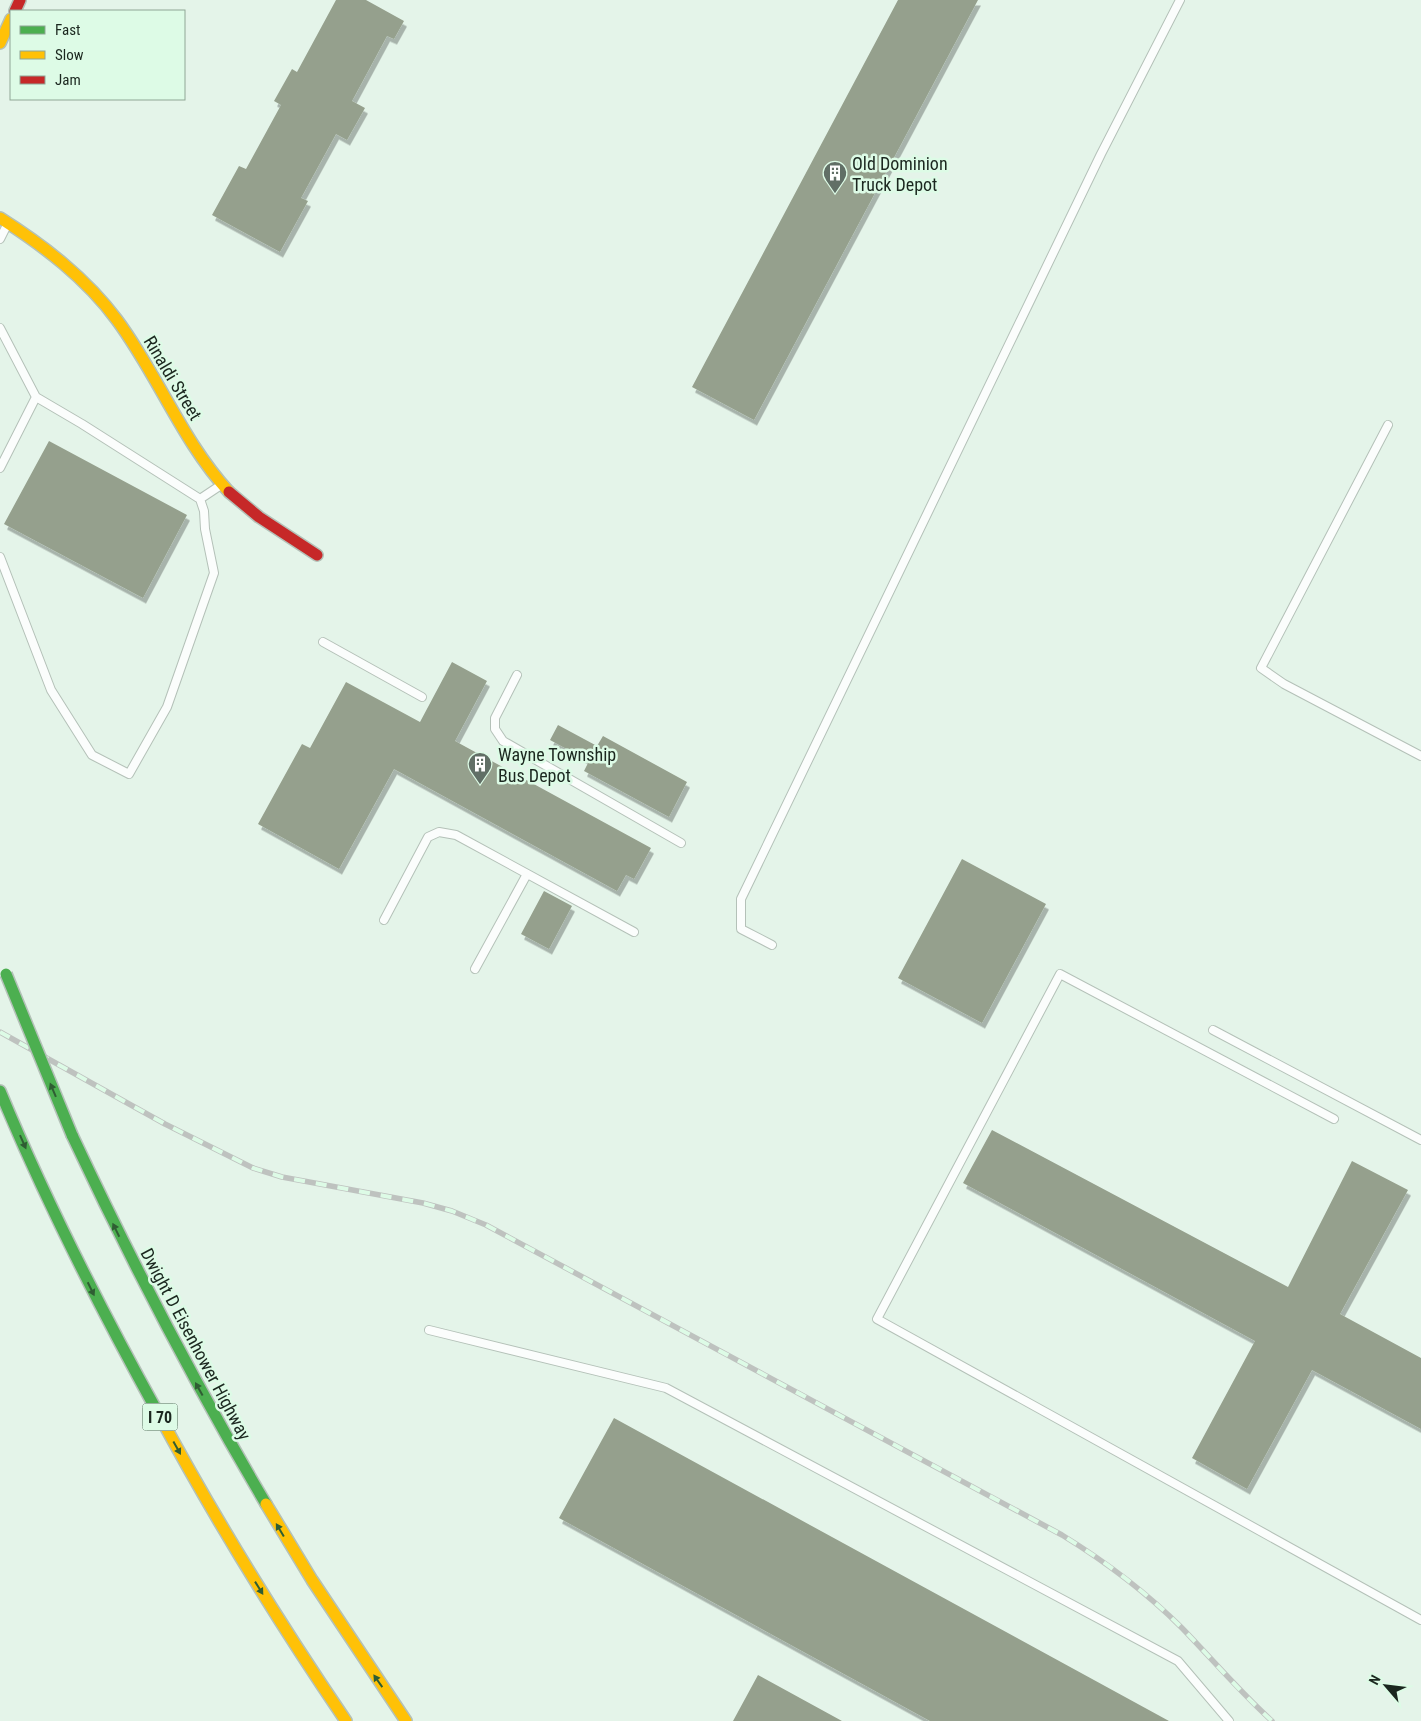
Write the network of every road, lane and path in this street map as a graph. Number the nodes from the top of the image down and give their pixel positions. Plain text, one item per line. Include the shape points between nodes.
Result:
1 (1180, 0) edge
2 (10, 21) edge
3 (0, 43) edge
4 (4, 221) edge
5 (0, 239) edge
6 (0, 328) edge
7 (36, 397) junction
8 (1388, 425) dead end
9 (0, 468) edge
10 (223, 484) junction
11 (200, 499) junction
12 (317, 555) dead end
13 (0, 557) edge
14 (323, 642) dead end
15 (517, 675) dead end
16 (422, 697) dead end
17 (1421, 756) edge
18 (681, 843) dead end
19 (527, 874) junction
20 (384, 920) dead end
21 (634, 932) dead end
22 (772, 945) dead end
23 (475, 968) dead end
24 (4, 971) dead end
25 (1213, 1030) dead end
26 (1, 1094) edge
27 (1334, 1119) dead end
28 (1421, 1140) edge
29 (429, 1330) dead end
30 (1421, 1620) edge
31 (346, 1721) edge
32 (406, 1721) edge
33 (1229, 1721) edge

1 - 22 lane via 1101,154 741,900 742,929
2 - 3 main road
4 - 5 lane
4 - 10 main road, Rinaldi Street via 60,262 101,301 128,337 189,440
6 - 7 lane
7 - 9 lane
7 - 11 lane
8 - 17 lane via 1261,668 1284,684
10 - 11 lane
10 - 12 main road, Rinaldi Street via 269,524
11 - 13 lane via 214,573 167,708 130,774 92,755 51,690
14 - 16 lane
15 - 18 lane via 495,718 495,729 503,741
19 - 20 lane via 456,835 439,832 428,837
19 - 21 lane
19 - 23 lane
32 -> 24 main road, Dwight D Eisenhower Highway / I 70, bridge via 322,1598 244,1471 155,1307 72,1135
25 - 28 lane
26 -> 31 main road, I 70 via 95,1298 163,1424 239,1555
27 - 30 lane via 1060,974 877,1319
29 - 33 lane via 666,1388 1178,1661

